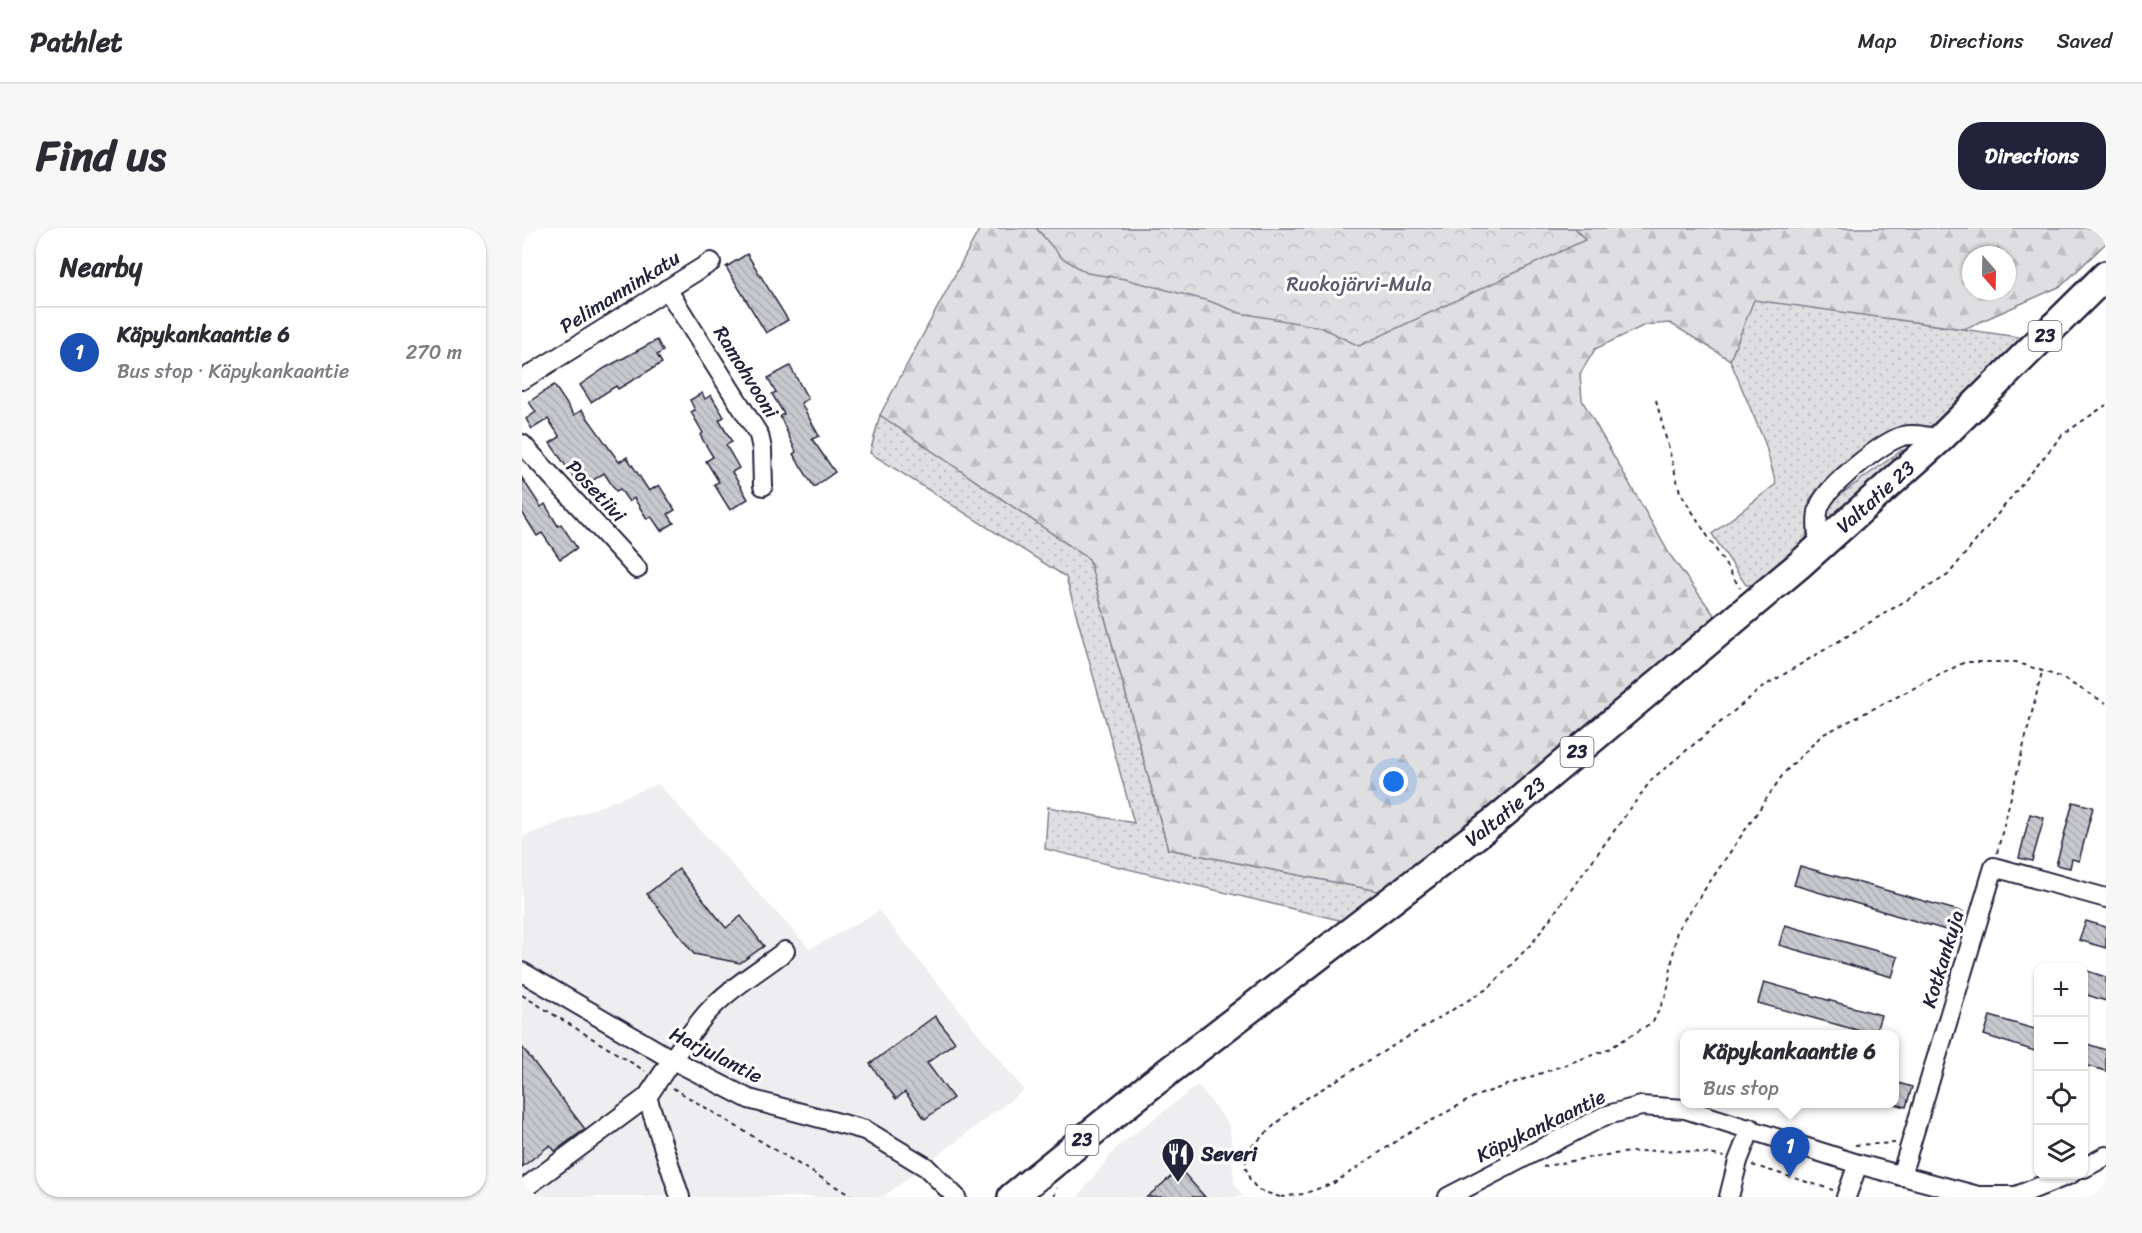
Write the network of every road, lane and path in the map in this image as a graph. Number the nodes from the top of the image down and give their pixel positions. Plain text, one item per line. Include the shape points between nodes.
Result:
1 (711, 262) dead end
2 (2106, 275) edge
3 (667, 289) junction
4 (522, 380) edge
5 (1656, 400) dead end
6 (2106, 405) edge
7 (522, 444) edge
8 (764, 486) dead end
9 (637, 569) dead end
10 (1751, 606) junction
11 (2042, 671) junction
12 (2106, 703) edge
13 (1994, 867) junction
14 (2106, 898) edge
15 (785, 951) dead end
16 (522, 972) edge
17 (522, 995) edge
18 (671, 1059) junction
19 (658, 1080) junction
20 (647, 1097) junction
21 (1751, 1128) junction
22 (1912, 1142) junction
23 (2106, 1156) edge
24 (1738, 1161) junction
25 (1850, 1161) junction
26 (2088, 1166) edge
27 (1540, 1167) dead end
28 (1901, 1176) junction
29 (2059, 1179) edge
30 (522, 1190) edge
31 (1847, 1195) edge
32 (680, 1197) edge
33 (853, 1197) edge
34 (956, 1197) edge
35 (1012, 1197) edge
36 (1281, 1197) edge
37 (1448, 1197) edge
38 (1728, 1197) edge
39 (2016, 1197) edge

1 - 3 street, Pelimanninkatu
2 - 10 highway, Valtatie 23 / 23 via 1940,440
3 - 4 street, Pelimanninkatu
3 - 8 street, Ramohvooni via 759,435
5 - 10 path via 1680,492
6 - 36 path via 2061,435 1948,575 1763,687 1652,779 1533,942 1490,987 1297,1104 1248,1150 1245,1166 1250,1180 1258,1190
7 - 9 street, Posetiivi
10 - 35 highway, Valtatie 23 / 23 via 1497,820 1152,1084
11 - 12 path
11 - 13 path
11 - 36 path via 2016,662 1965,662 1822,735 1784,773 1677,930 1667,993 1653,1022 1607,1050 1476,1096 1407,1134 1334,1183
13 - 14 street
13 - 22 street, Kotkankuja
15 - 18 street via 706,1014
16 - 18 street, Harjulantie
17 - 19 path
18 - 19 street
18 - 34 street, Harjulantie via 748,1099 865,1130 926,1167
19 - 20 street
19 - 33 path
20 - 30 street
20 - 32 street
21 - 24 street
21 - 25 street, Käpykankaantie
21 - 37 street, Käpykankaantie via 1685,1109 1641,1106 1604,1116
22 - 25 path via 1848,1146
22 - 28 street, Kotkankuja
23 - 26 street
24 - 27 path via 1698,1151 1600,1154
24 - 31 path
24 - 38 street
25 - 28 street, Käpykankaantie
25 - 31 street
28 - 39 street, Käpykankaantie via 1978,1196
29 - 39 street, Käpykankaantie

